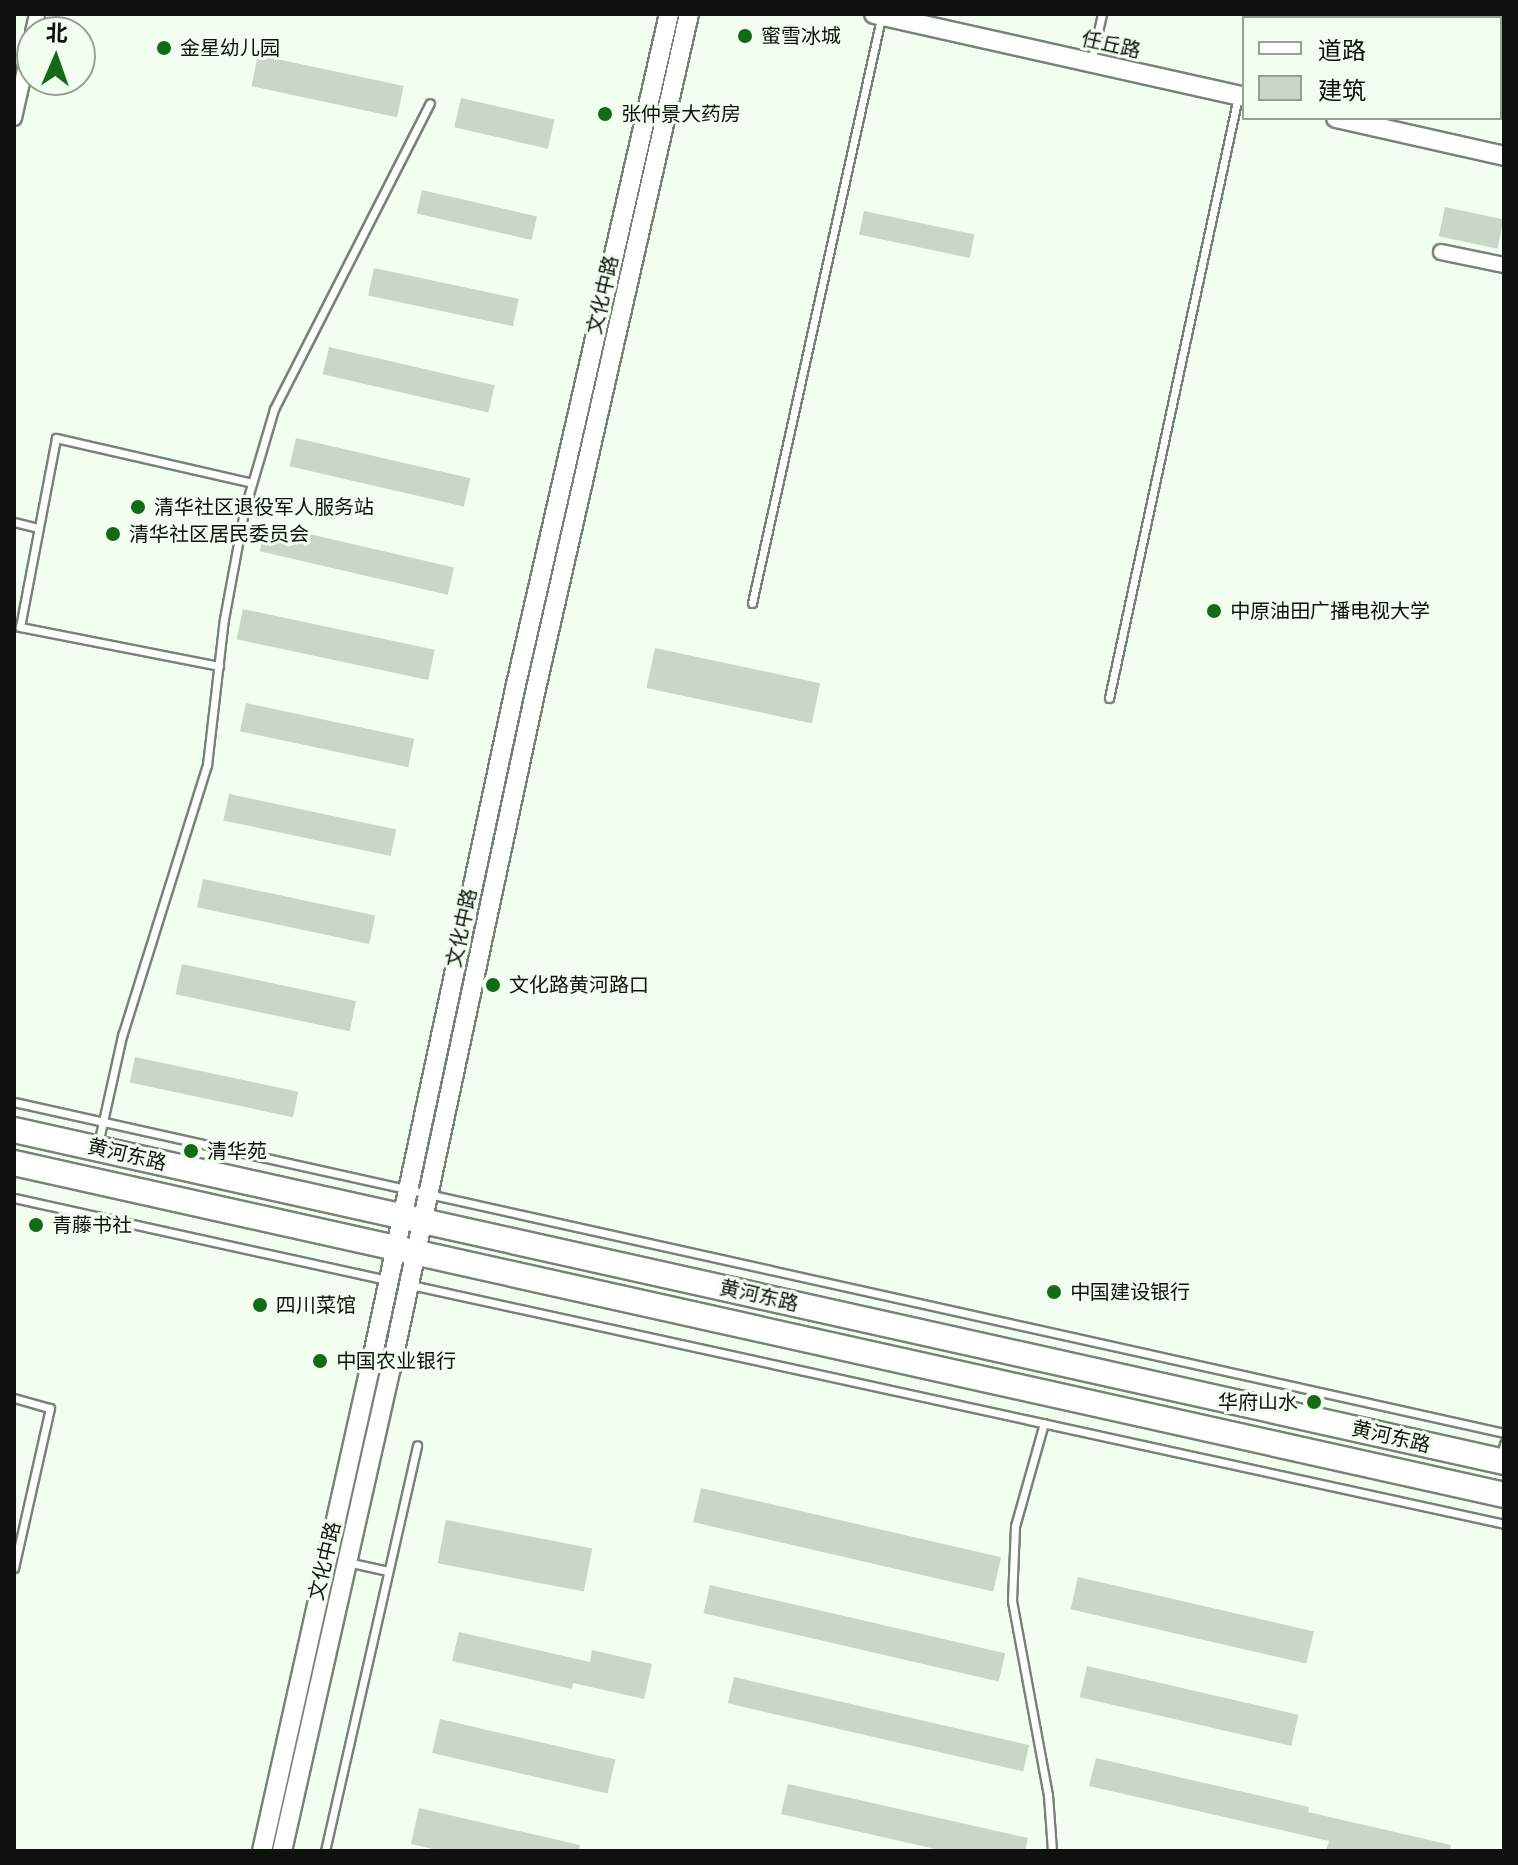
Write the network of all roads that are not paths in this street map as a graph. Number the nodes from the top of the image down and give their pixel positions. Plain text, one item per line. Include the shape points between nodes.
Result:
1 (669, 14) edge
2 (689, 14) edge
3 (1102, 14) edge
4 (878, 15) edge
5 (1091, 63) junction
6 (19, 96) edge
7 (1241, 96) edge
8 (430, 103) dead end
9 (14, 118) edge
10 (1345, 120) edge
11 (1504, 156) edge
12 (1441, 252) dead end
13 (1504, 265) edge
14 (252, 483) junction
15 (14, 522) edge
16 (38, 528) junction
17 (752, 603) dead end
18 (219, 666) junction
19 (1109, 698) dead end
20 (14, 1102) edge
21 (104, 1122) junction
22 (14, 1130) edge
23 (97, 1148) junction
24 (14, 1163) edge
25 (409, 1188) junction
26 (429, 1192) junction
27 (14, 1198) edge
28 (412, 1219) junction
29 (406, 1251) junction
30 (389, 1281) junction
31 (409, 1285) junction
32 (14, 1398) edge
33 (1044, 1423) junction
34 (1504, 1433) edge
35 (417, 1445) dead end
36 (1503, 1456) edge
37 (1504, 1495) edge
38 (1504, 1524) edge
39 (347, 1562) junction
40 (14, 1568) edge
41 (388, 1571) junction
42 (262, 1851) edge
43 (282, 1851) edge
44 (325, 1851) edge
45 (1052, 1851) edge

1 - 25 street, 文化中路 via 515,689
2 - 26 street, 文化中路 via 535,693
3 - 5 lane
4 - 5 street, 任丘路
4 - 17 lane
5 - 7 street, 任丘路
6 - 9 street
7 - 19 lane
8 - 14 lane via 274,409
10 - 11 street
12 - 13 street
14 - 16 lane via 56,438
14 - 18 lane
15 - 16 lane
16 - 18 lane via 20,627
18 - 21 lane via 207,765 122,1036
20 - 21 lane
21 - 23 lane
21 - 25 lane
22 - 23 main road, 黄河东路
23 - 28 main road, 黄河东路
24 - 29 main road, 黄河东路
25 - 26 lane
25 - 28 street, 文化中路
26 - 28 street, 文化中路
26 - 34 lane
27 - 30 lane
28 - 29 street, 文化中路
28 - 36 main road, 黄河东路
29 - 30 street, 文化中路
29 - 31 street, 文化中路
29 - 37 main road, 黄河东路
30 - 31 lane
30 - 42 street, 文化中路
31 - 33 lane
31 - 39 street, 文化中路
32 - 40 lane via 50,1408
33 - 38 lane
33 - 45 lane via 1015,1526 1012,1601 1048,1795
35 - 41 lane
39 - 41 lane
39 - 43 street, 文化中路
41 - 44 lane

